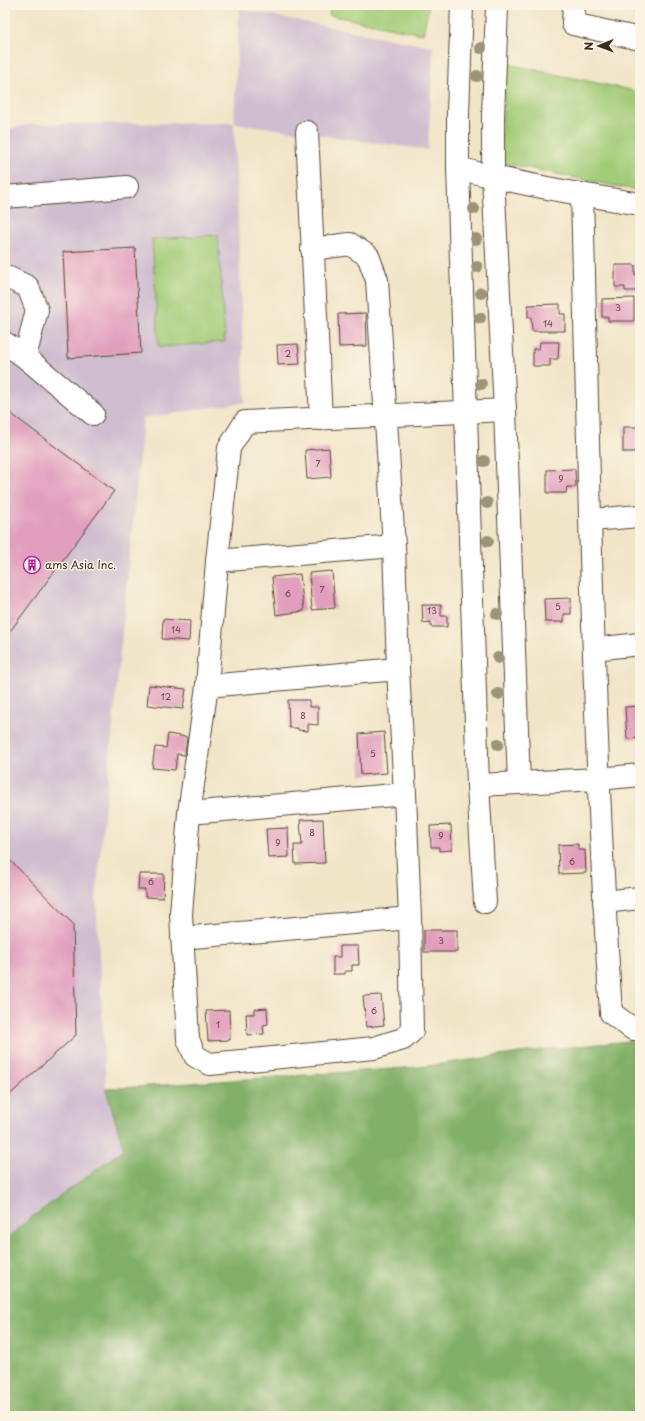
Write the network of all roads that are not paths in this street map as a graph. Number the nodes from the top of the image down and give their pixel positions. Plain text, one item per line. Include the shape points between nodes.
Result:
1 (462, 5) edge
2 (497, 5) edge
3 (574, 5) edge
4 (640, 39) edge
5 (308, 132) dead end
6 (458, 168) junction
7 (493, 177) junction
8 (127, 187) dead end
9 (582, 194) junction
10 (5, 197) edge
11 (640, 204) edge
12 (312, 249) junction
13 (5, 278) edge
14 (5, 343) edge
15 (24, 357) junction
16 (505, 410) junction
17 (465, 412) junction
18 (93, 414) dead end
19 (385, 417) junction
20 (321, 419) junction
21 (640, 516) edge
22 (590, 520) junction
23 (394, 546) junction
24 (217, 561) junction
25 (640, 644) edge
26 (594, 649) junction
27 (398, 669) junction
28 (207, 686) junction
29 (640, 775) edge
30 (599, 779) junction
31 (519, 783) junction
32 (478, 785) junction
33 (405, 794) junction
34 (189, 813) junction
35 (640, 898) edge
36 (486, 902) dead end
37 (604, 902) junction
38 (410, 918) junction
39 (182, 938) junction
40 (640, 1028) edge

1 - 6 street
2 - 7 street
3 - 4 street via 573,24
5 - 12 street
6 - 7 street
6 - 17 street
7 - 9 street
7 - 16 street
8 - 10 street
9 - 11 street
9 - 22 street
12 - 19 street via 350,244 368,256 377,280
12 - 20 street
13 - 15 street via 28,287 38,310
14 - 15 street
15 - 18 street
16 - 17 street
16 - 31 street
17 - 19 street
17 - 32 street
19 - 20 street
19 - 23 street
20 - 24 street via 245,422 229,448
21 - 22 street
22 - 26 street
23 - 24 street
23 - 27 street
24 - 28 street
25 - 26 street
26 - 30 street
27 - 28 street
27 - 33 street
28 - 34 street
29 - 30 street
30 - 31 street
30 - 37 street
31 - 32 street
32 - 36 street
33 - 34 street
33 - 38 street
34 - 39 street via 181,914
35 - 37 street
37 - 40 street via 611,1014 633,1029
38 - 39 street
38 - 39 street via 412,1031 403,1039 374,1048 210,1064 195,1056 188,1039

